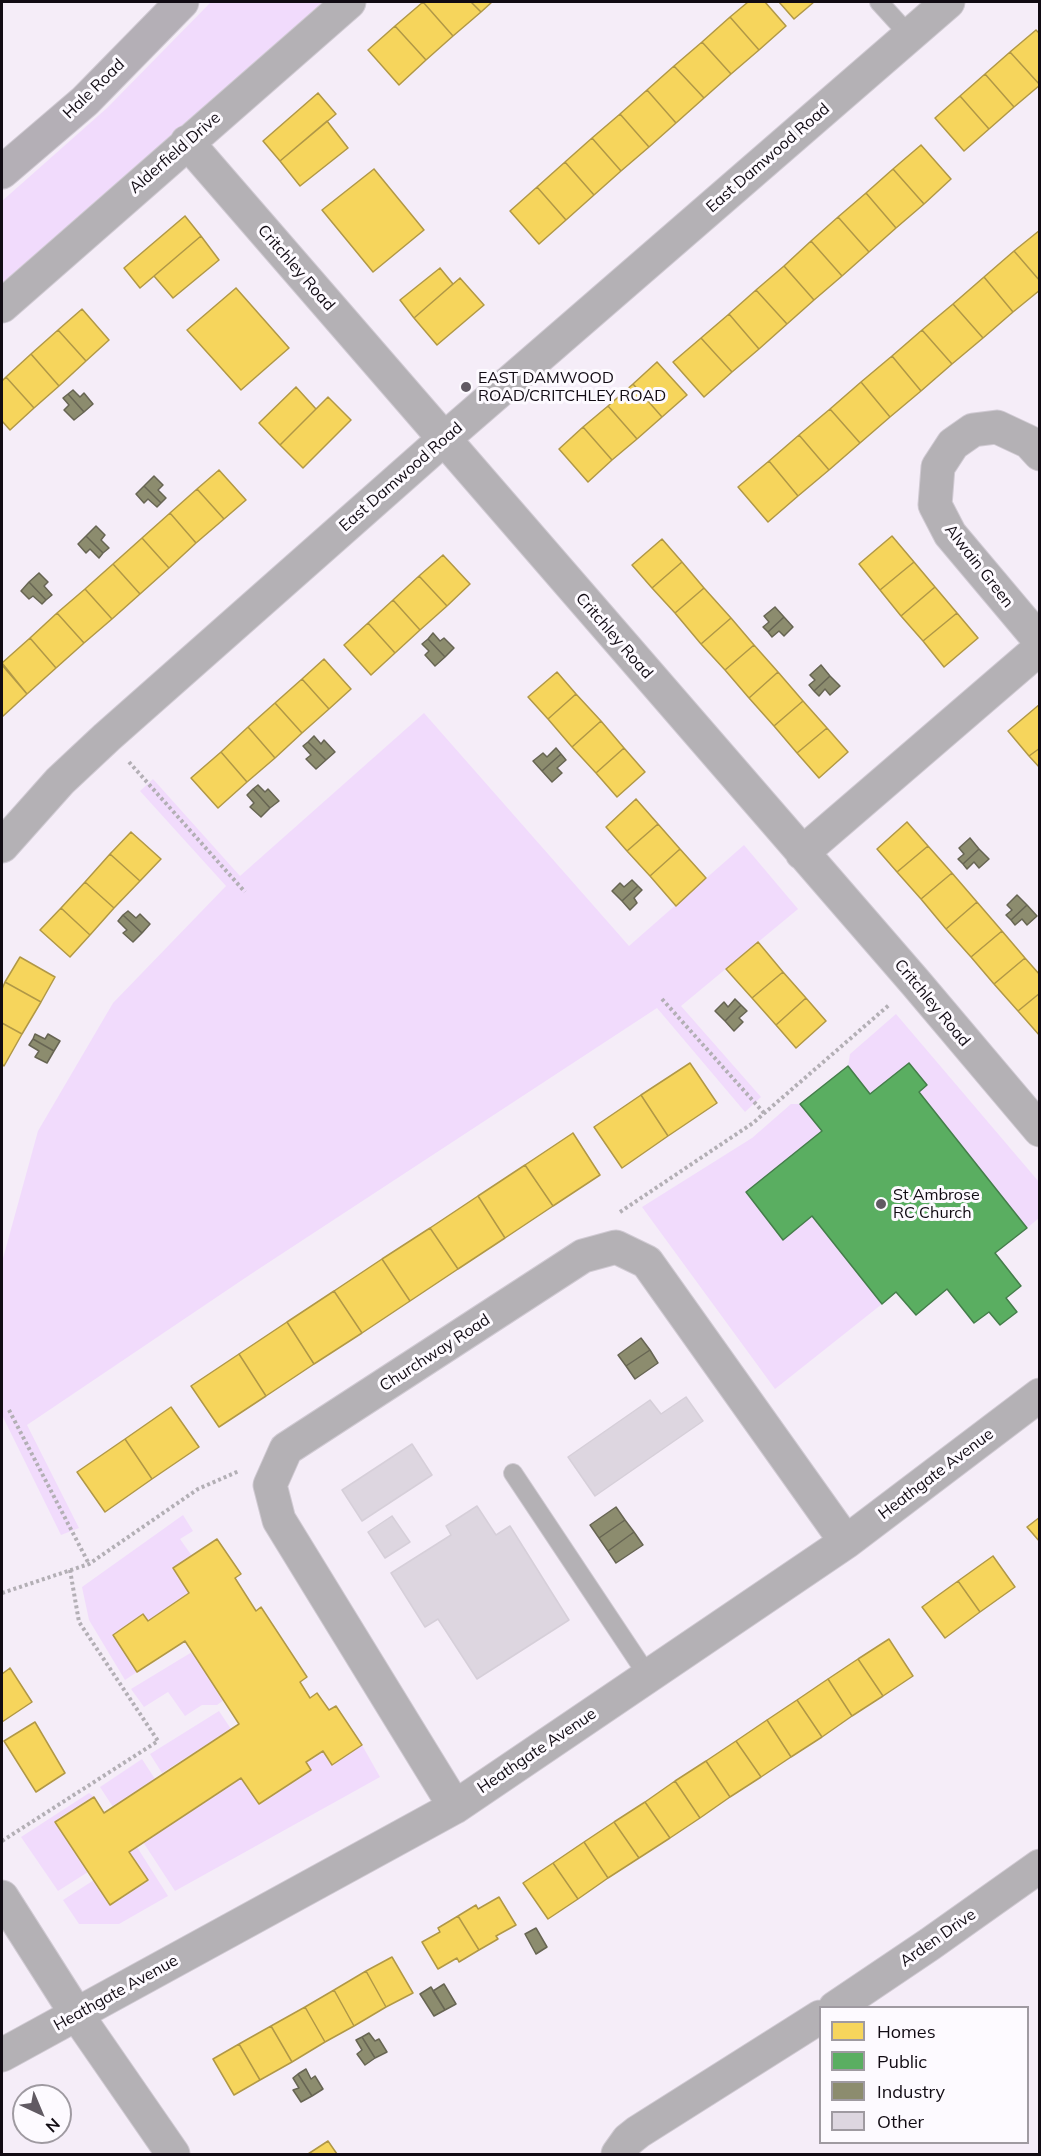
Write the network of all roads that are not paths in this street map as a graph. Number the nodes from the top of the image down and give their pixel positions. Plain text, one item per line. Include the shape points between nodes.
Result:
1 (182, 2) edge
2 (349, 2) edge
3 (879, 2) edge
4 (948, 2) edge
5 (909, 35) junction
6 (187, 142) junction
7 (2, 172) edge
8 (2, 306) edge
9 (444, 439) junction
10 (1040, 454) edge
11 (1040, 641) edge
12 (1040, 648) edge
13 (2, 846) edge
14 (802, 853) junction
15 (1040, 1130) edge
16 (1040, 1395) edge
17 (513, 1473) dead end
18 (846, 1542) junction
19 (648, 1676) junction
20 (454, 1807) junction
21 (1040, 1866) edge
22 (2, 1897) edge
23 (837, 2006) edge
24 (77, 2015) junction
25 (819, 2018) edge
26 (2, 2055) edge
27 (172, 2154) edge
28 (618, 2154) edge

1 - 7 street, Hale Road via 85,101
2 - 6 street, Alderfield Drive
3 - 5 lane
4 - 5 street, East Damwood Road
5 - 9 street, East Damwood Road
6 - 8 street, Alderfield Drive
6 - 9 street, Critchley Road
9 - 13 street, East Damwood Road via 107,737 60,781
9 - 14 street, Critchley Road
10 - 11 street, Alwain Green via 1029,442 997,427 973,430 952,444 938,467 935,505 950,534
12 - 14 street
14 - 15 street, Critchley Road
16 - 18 street, Heathgate Avenue
17 - 19 lane
18 - 19 street, Heathgate Avenue
18 - 20 street, Churchway Road via 647,1262 616,1247 583,1256 286,1449 270,1485 279,1521
19 - 20 street, Heathgate Avenue
20 - 24 street, Heathgate Avenue
21 - 23 street, Arden Drive
22 - 24 street
24 - 26 street, Heathgate Avenue
24 - 27 street
25 - 28 street via 638,2132

